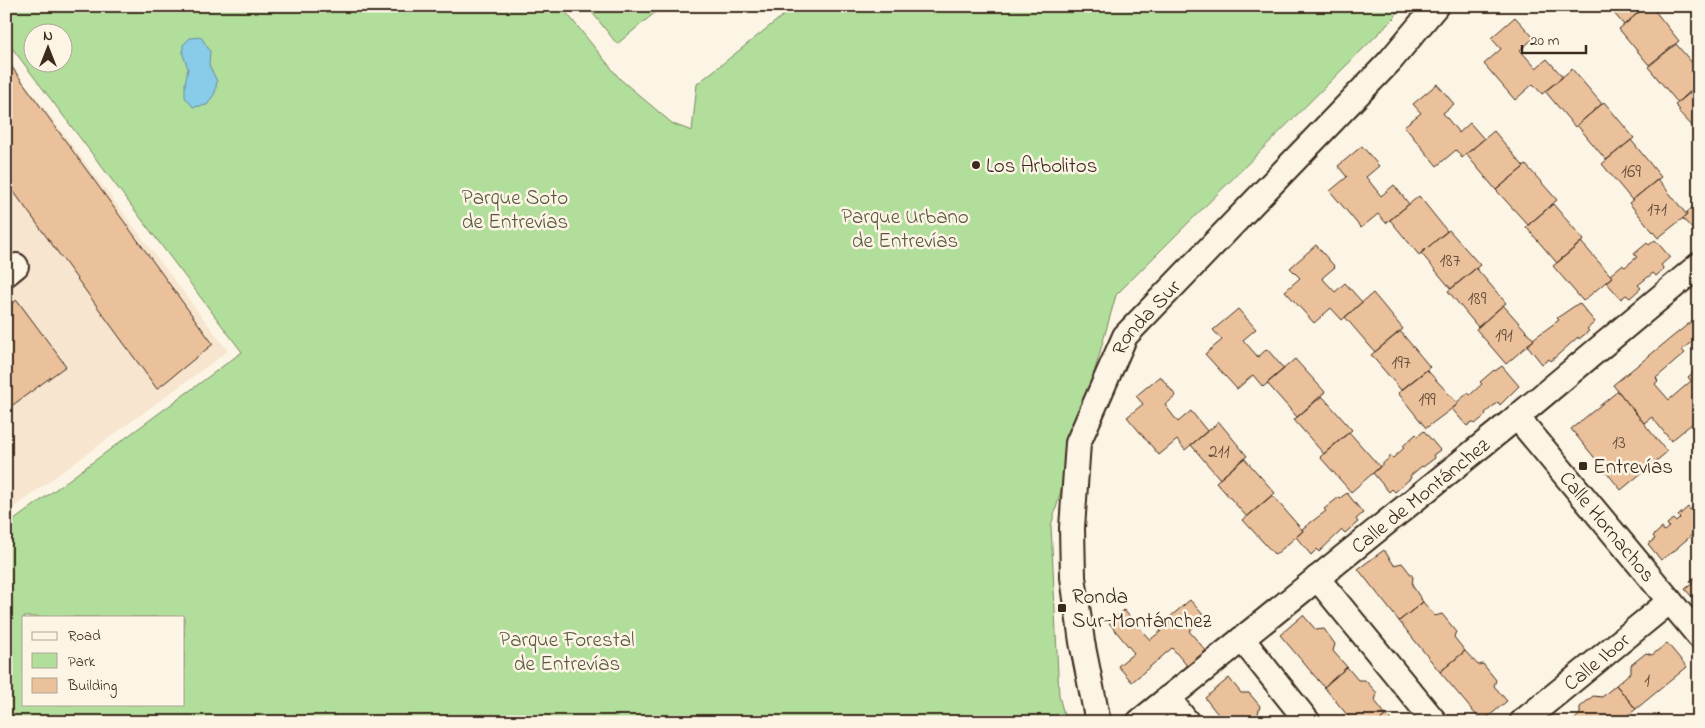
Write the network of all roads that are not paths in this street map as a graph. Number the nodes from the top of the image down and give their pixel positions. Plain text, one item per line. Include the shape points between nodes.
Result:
1 (1436, 6) edge
2 (1699, 266) edge
3 (1517, 417) junction
4 (1317, 578) junction
5 (1670, 601) junction
6 (1699, 636) edge
7 (1242, 639) junction
8 (1168, 698) junction
9 (1098, 722) edge
10 (1139, 722) edge
11 (1187, 722) edge
12 (1308, 722) edge
13 (1435, 722) edge
14 (1522, 722) edge

1 - 9 street, Ronda Sur via 1390,61 1125,336 1078,444 1072,528 1073,577
2 - 3 street, Calle de Montánchez
3 - 4 street, Calle de Montánchez
3 - 5 street, Calle Hornachos
4 - 7 street, Calle de Montánchez
4 - 13 street
5 - 6 street, Calle Hornachos
5 - 14 street, Calle Ibor
7 - 8 street, Calle de Montánchez
7 - 12 street
8 - 10 street, Calle de Montánchez
8 - 11 street

